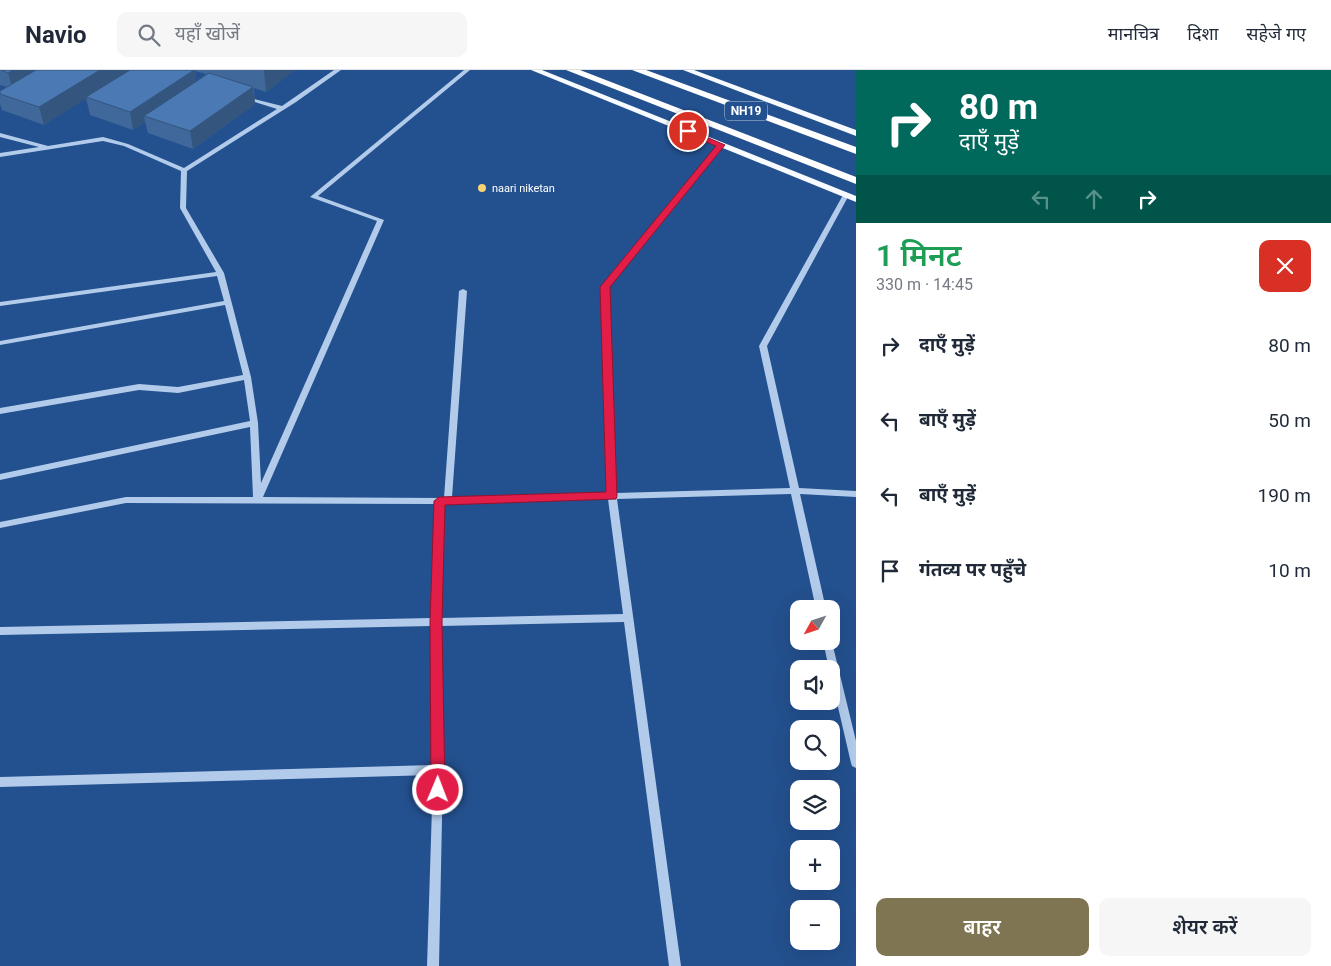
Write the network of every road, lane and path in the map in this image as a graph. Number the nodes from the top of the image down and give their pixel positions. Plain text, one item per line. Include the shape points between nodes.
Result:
1 (467, 70) edge
2 (535, 70) edge
3 (571, 70) edge
4 (637, 70) edge
5 (687, 70) edge
6 (333, 72) edge
7 (236, 94) edge
8 (281, 108) junction
9 (856, 133) edge
10 (0, 135) edge
11 (721, 145) junction
12 (49, 148) junction
13 (856, 151) edge
14 (0, 156) edge
15 (184, 170) junction
16 (856, 181) edge
17 (846, 195) junction
18 (856, 199) edge
19 (220, 273) junction
20 (463, 291) dead end
21 (228, 302) junction
22 (0, 304) edge
23 (0, 343) edge
24 (247, 377) junction
25 (0, 411) edge
26 (254, 422) junction
27 (0, 477) edge
28 (794, 491) junction
29 (856, 494) edge
30 (612, 496) junction
31 (444, 500) junction
32 (257, 501) junction
33 (0, 525) edge
34 (819, 600) edge
35 (628, 618) junction
36 (436, 622) junction
37 (0, 631) edge
38 (830, 650) edge
39 (856, 763) edge
40 (438, 770) junction
41 (0, 782) edge
42 (433, 966) edge
43 (675, 966) edge

1 - 32 street via 313,197 381,220
2 - 11 main road
3 - 16 highway, NH19
4 - 13 highway, NH19
5 - 9 main road
6 - 8 street
7 - 8 street
8 - 15 street
10 - 12 street
11 - 17 main road
11 - 30 street via 605,287
12 - 14 street
12 - 15 street via 103,139 126,145
15 - 19 street via 183,208
17 - 18 main road
17 - 28 street via 762,346
19 - 21 street
19 - 22 street
20 - 31 street
21 - 23 street
21 - 24 street
24 - 25 street via 178,390 138,387
24 - 26 street
26 - 27 street
26 - 32 street
28 - 29 street
28 - 30 street
28 - 34 street
30 - 31 street
30 - 35 street
31 - 32 street
31 - 36 street
32 - 33 street via 126,500
35 - 36 street
35 - 43 street
36 - 37 street
36 - 40 street
38 - 39 street
40 - 41 street
40 - 42 street

